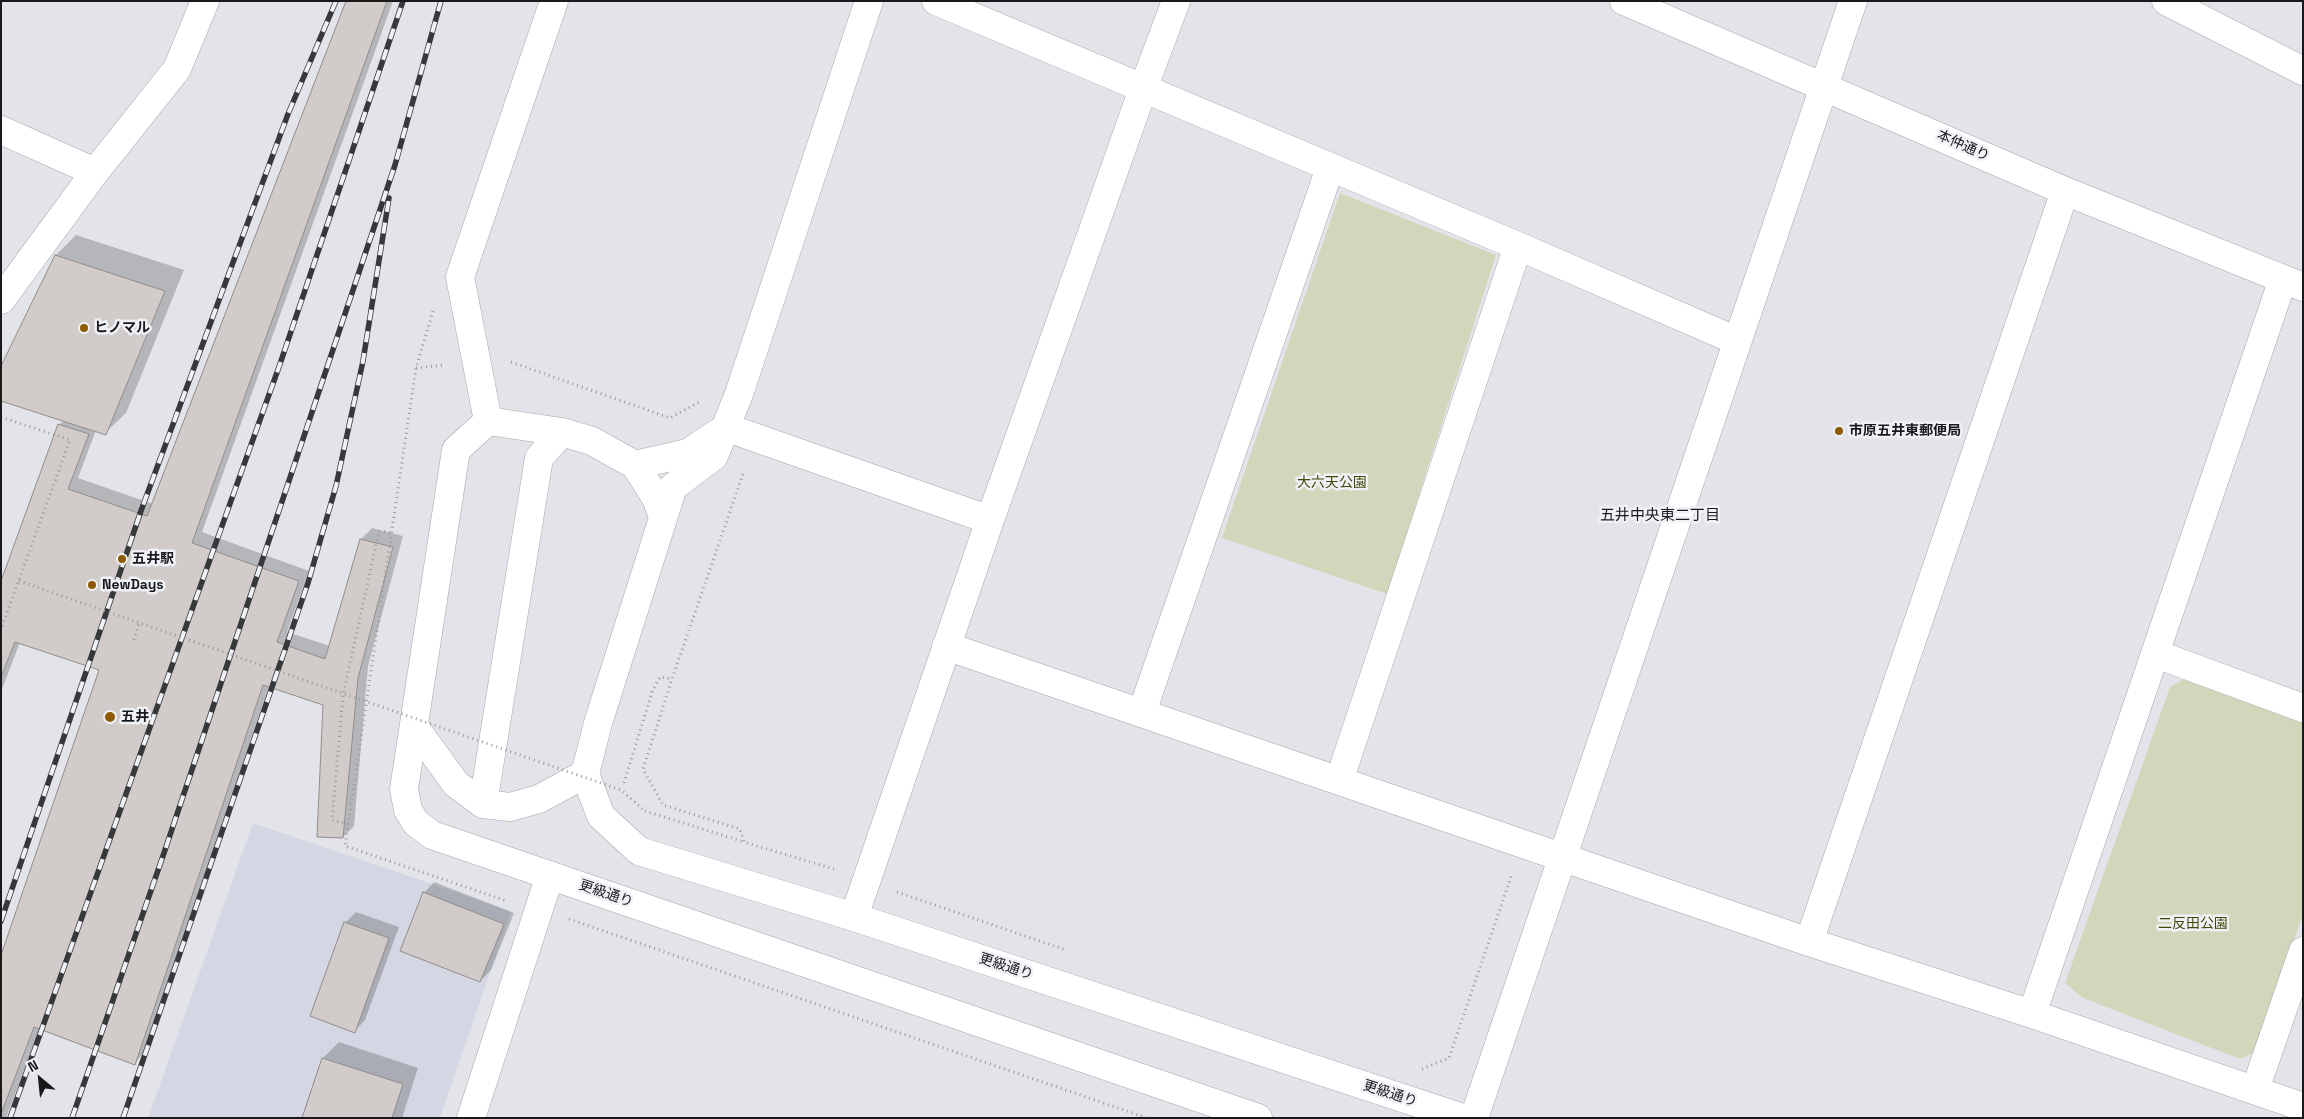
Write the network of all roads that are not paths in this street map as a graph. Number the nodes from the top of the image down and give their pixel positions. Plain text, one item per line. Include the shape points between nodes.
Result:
1 (206, 1) edge
2 (554, 1) edge
3 (868, 1) edge
4 (936, 1) edge
5 (1176, 1) edge
6 (1624, 1) edge
7 (1853, 1) edge
8 (2166, 1) edge
9 (2303, 71) edge
10 (1824, 86) junction
11 (1143, 89) junction
12 (1, 130) edge
13 (1330, 168) junction
14 (95, 172) junction
15 (2065, 191) junction
16 (1518, 246) junction
17 (2293, 283) edge
18 (1, 300) edge
19 (1737, 340) junction
20 (488, 420) junction
21 (725, 428) junction
22 (562, 432) junction
23 (635, 465) junction
24 (663, 517) junction
25 (990, 520) junction
26 (946, 646) junction
27 (2156, 654) junction
28 (2303, 708) edge
29 (1142, 712) junction
30 (414, 726) junction
31 (585, 774) junction
32 (1339, 781) junction
33 (483, 804) junction
34 (1564, 858) junction
35 (550, 875) junction
36 (854, 917) junction
37 (1809, 942) junction
38 (2303, 951) edge
39 (2032, 1014) junction
40 (2254, 1090) junction
41 (2303, 1106) edge
42 (471, 1118) edge
43 (1258, 1118) edge
44 (1463, 1118) edge
45 (1474, 1118) edge

1 - 14 street via 177,69
2 - 20 street via 460,277
3 - 21 street
4 - 11 street
5 - 11 street
6 - 10 street, 本仲通り
7 - 10 street
8 - 9 street
10 - 15 street, 本仲通り
10 - 19 street
11 - 13 street
11 - 25 street
12 - 14 street
13 - 16 street
13 - 29 street
14 - 18 street
15 - 17 street, 本仲通り
15 - 37 street
16 - 19 street
16 - 32 street
17 - 27 street
19 - 34 street
20 - 22 street
20 - 30 street, 更級通り via 456,450
21 - 23 street via 688,453
21 - 24 street via 714,456 673,487
21 - 25 street
22 - 23 street via 592,441
22 - 33 street via 539,458
23 - 24 street via 656,498
24 - 31 street
25 - 26 street
26 - 29 street
26 - 36 street
27 - 28 street
27 - 39 street
29 - 32 street
30 - 33 street via 456,784
30 - 35 street, 更級通り via 404,788 408,810 416,823 432,836
31 - 33 street via 539,799 510,807
31 - 36 street, 更級通り via 601,816 639,851
32 - 34 street
34 - 37 street
34 - 45 street
35 - 42 street
35 - 43 street, 更級通り
36 - 44 street, 更級通り
37 - 39 street
38 - 40 street
39 - 40 street
40 - 41 street

